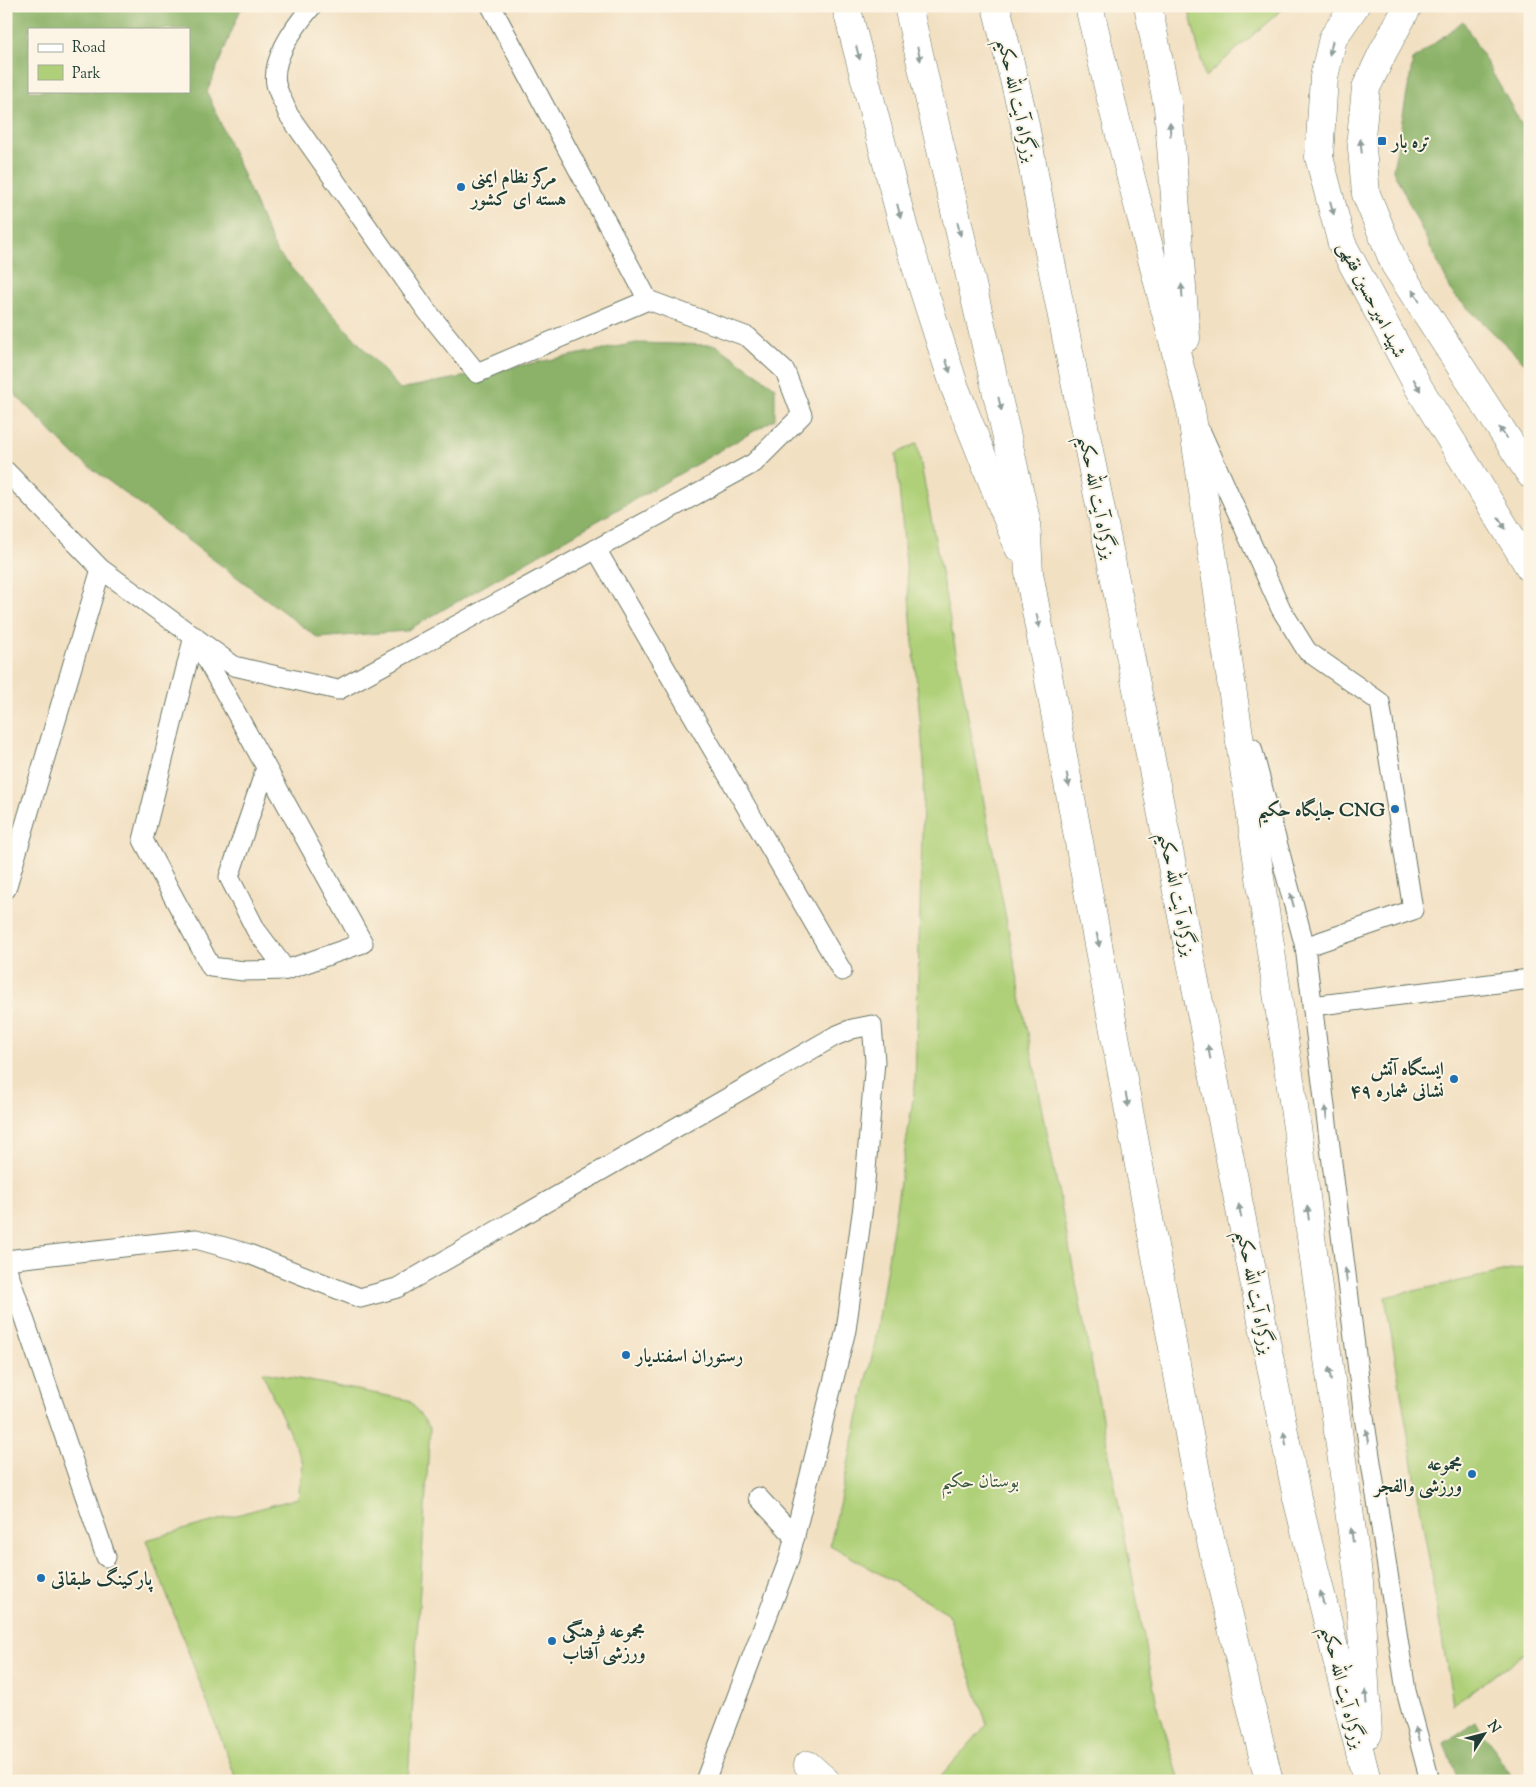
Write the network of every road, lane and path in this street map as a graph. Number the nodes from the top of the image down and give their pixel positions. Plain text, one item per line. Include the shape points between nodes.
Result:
1 (312, 6) edge
2 (491, 6) edge
3 (846, 6) edge
4 (908, 6) edge
5 (996, 6) edge
6 (1089, 6) edge
7 (1148, 6) edge
8 (1355, 6) edge
9 (1408, 6) edge
10 (648, 300) junction
11 (1191, 410) junction
12 (6, 471) edge
13 (1530, 474) edge
14 (596, 549) junction
15 (1530, 568) edge
16 (101, 569) junction
17 (1029, 573) junction
18 (194, 636) junction
19 (1228, 659) junction
20 (266, 768) junction
21 (6, 889) edge
22 (1305, 947) junction
23 (286, 970) junction
24 (842, 970) dead end
25 (1530, 979) edge
26 (1312, 1006) junction
27 (6, 1260) edge
28 (6, 1266) edge
29 (758, 1498) dead end
30 (796, 1537) junction
31 (106, 1557) dead end
32 (705, 1781) edge
33 (1269, 1781) edge
34 (1367, 1781) edge
35 (1371, 1781) edge
36 (1430, 1781) edge

1 - 10 lane via 290,36 276,65 276,84 288,114 427,311 477,374
2 - 10 lane
3 -> 17 main road via 904,230 955,388
4 -> 17 main road via 1026,520
34 -> 5 main road, بزرگراه آیت الله حکیم via 1297,1498 1024,120
6 - 11 main road
11 -> 7 main road via 1168,106
8 -> 15 main road, شهید امیرحسین فقهی via 1331,46 1324,77 1319,157 1342,244 1419,388
13 -> 9 main road, شهید امیرحسین فقهی via 1395,265 1366,194 1361,137 1366,88
10 - 14 lane via 748,337 785,372 802,415 754,463
11 - 19 main road
11 - 22 lane via 1281,609 1307,651 1380,702 1413,910
12 - 16 lane
14 - 18 lane via 338,690 234,666
14 - 24 lane
16 - 18 lane
16 - 21 lane
17 -> 33 main road via 1202,1504
18 - 20 lane
18 - 23 lane via 143,840 211,967 244,972
22 -> 19 lane
35 -> 19 main road via 1359,1582 1300,1148
20 - 23 lane via 229,877 256,930
20 - 23 lane via 364,943
22 - 26 lane
25 - 26 lane
36 -> 26 lane via 1406,1691 1363,1410
27 - 30 lane via 196,1239 248,1254 360,1298 397,1288 835,1036 872,1025 875,1061 863,1206 846,1330
28 - 31 lane
29 - 30 lane
30 - 32 lane

